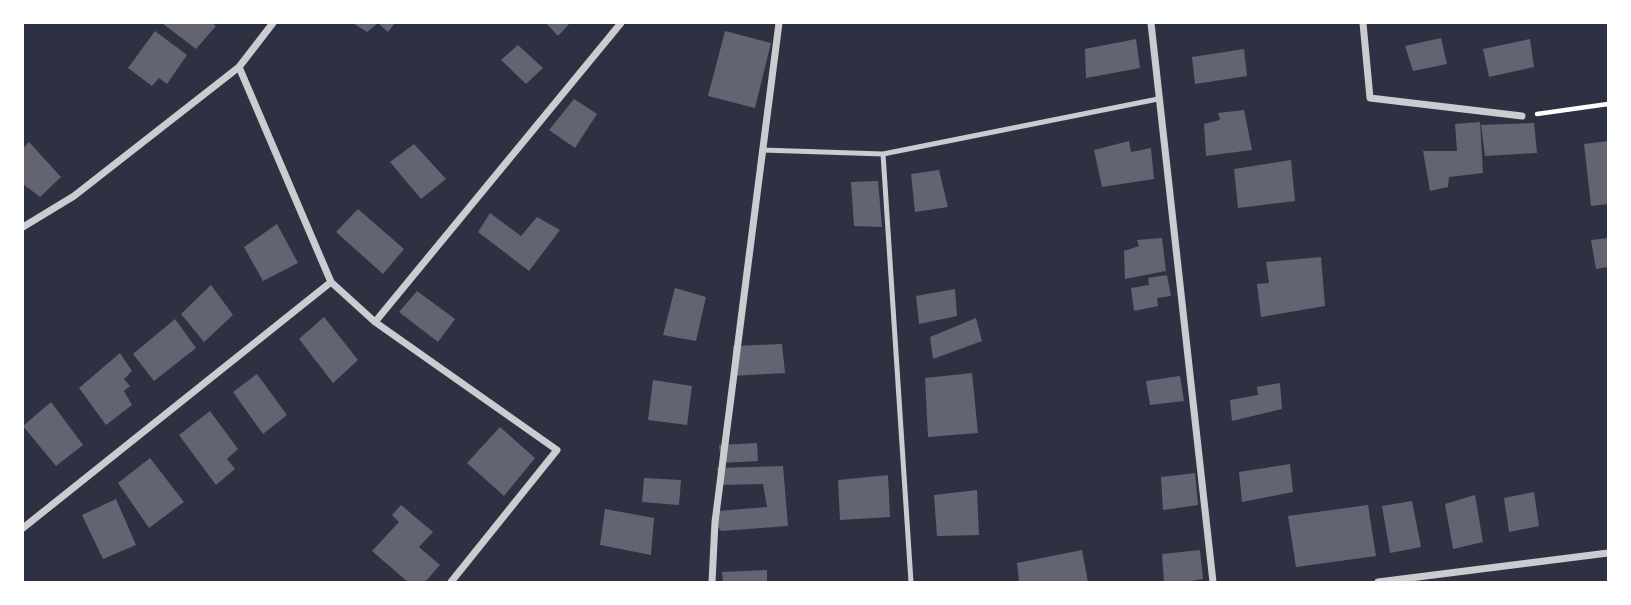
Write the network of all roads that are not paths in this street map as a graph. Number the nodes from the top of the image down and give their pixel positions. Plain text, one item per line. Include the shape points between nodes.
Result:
1 (272, 23) edge
2 (621, 23) edge
3 (779, 23) edge
4 (1151, 23) edge
5 (1363, 23) edge
6 (239, 67) junction
7 (1158, 99) junction
8 (1522, 116) road end
9 (762, 150) junction
10 (883, 154) junction
11 (23, 228) edge
12 (331, 282) junction
13 (375, 321) junction
14 (23, 528) edge
15 (1608, 554) edge
16 (451, 582) edge
17 (712, 582) edge
18 (911, 582) edge
19 (1213, 582) edge
20 (1378, 582) edge

1 - 6 street
2 - 13 street
3 - 9 street
4 - 7 street
5 - 8 street via 1370,98
6 - 11 street via 74,196
6 - 12 street
7 - 10 lane
7 - 19 street
9 - 10 lane
9 - 17 street via 715,522
10 - 18 lane
12 - 13 street
12 - 14 street
13 - 16 street via 556,450
15 - 20 street

